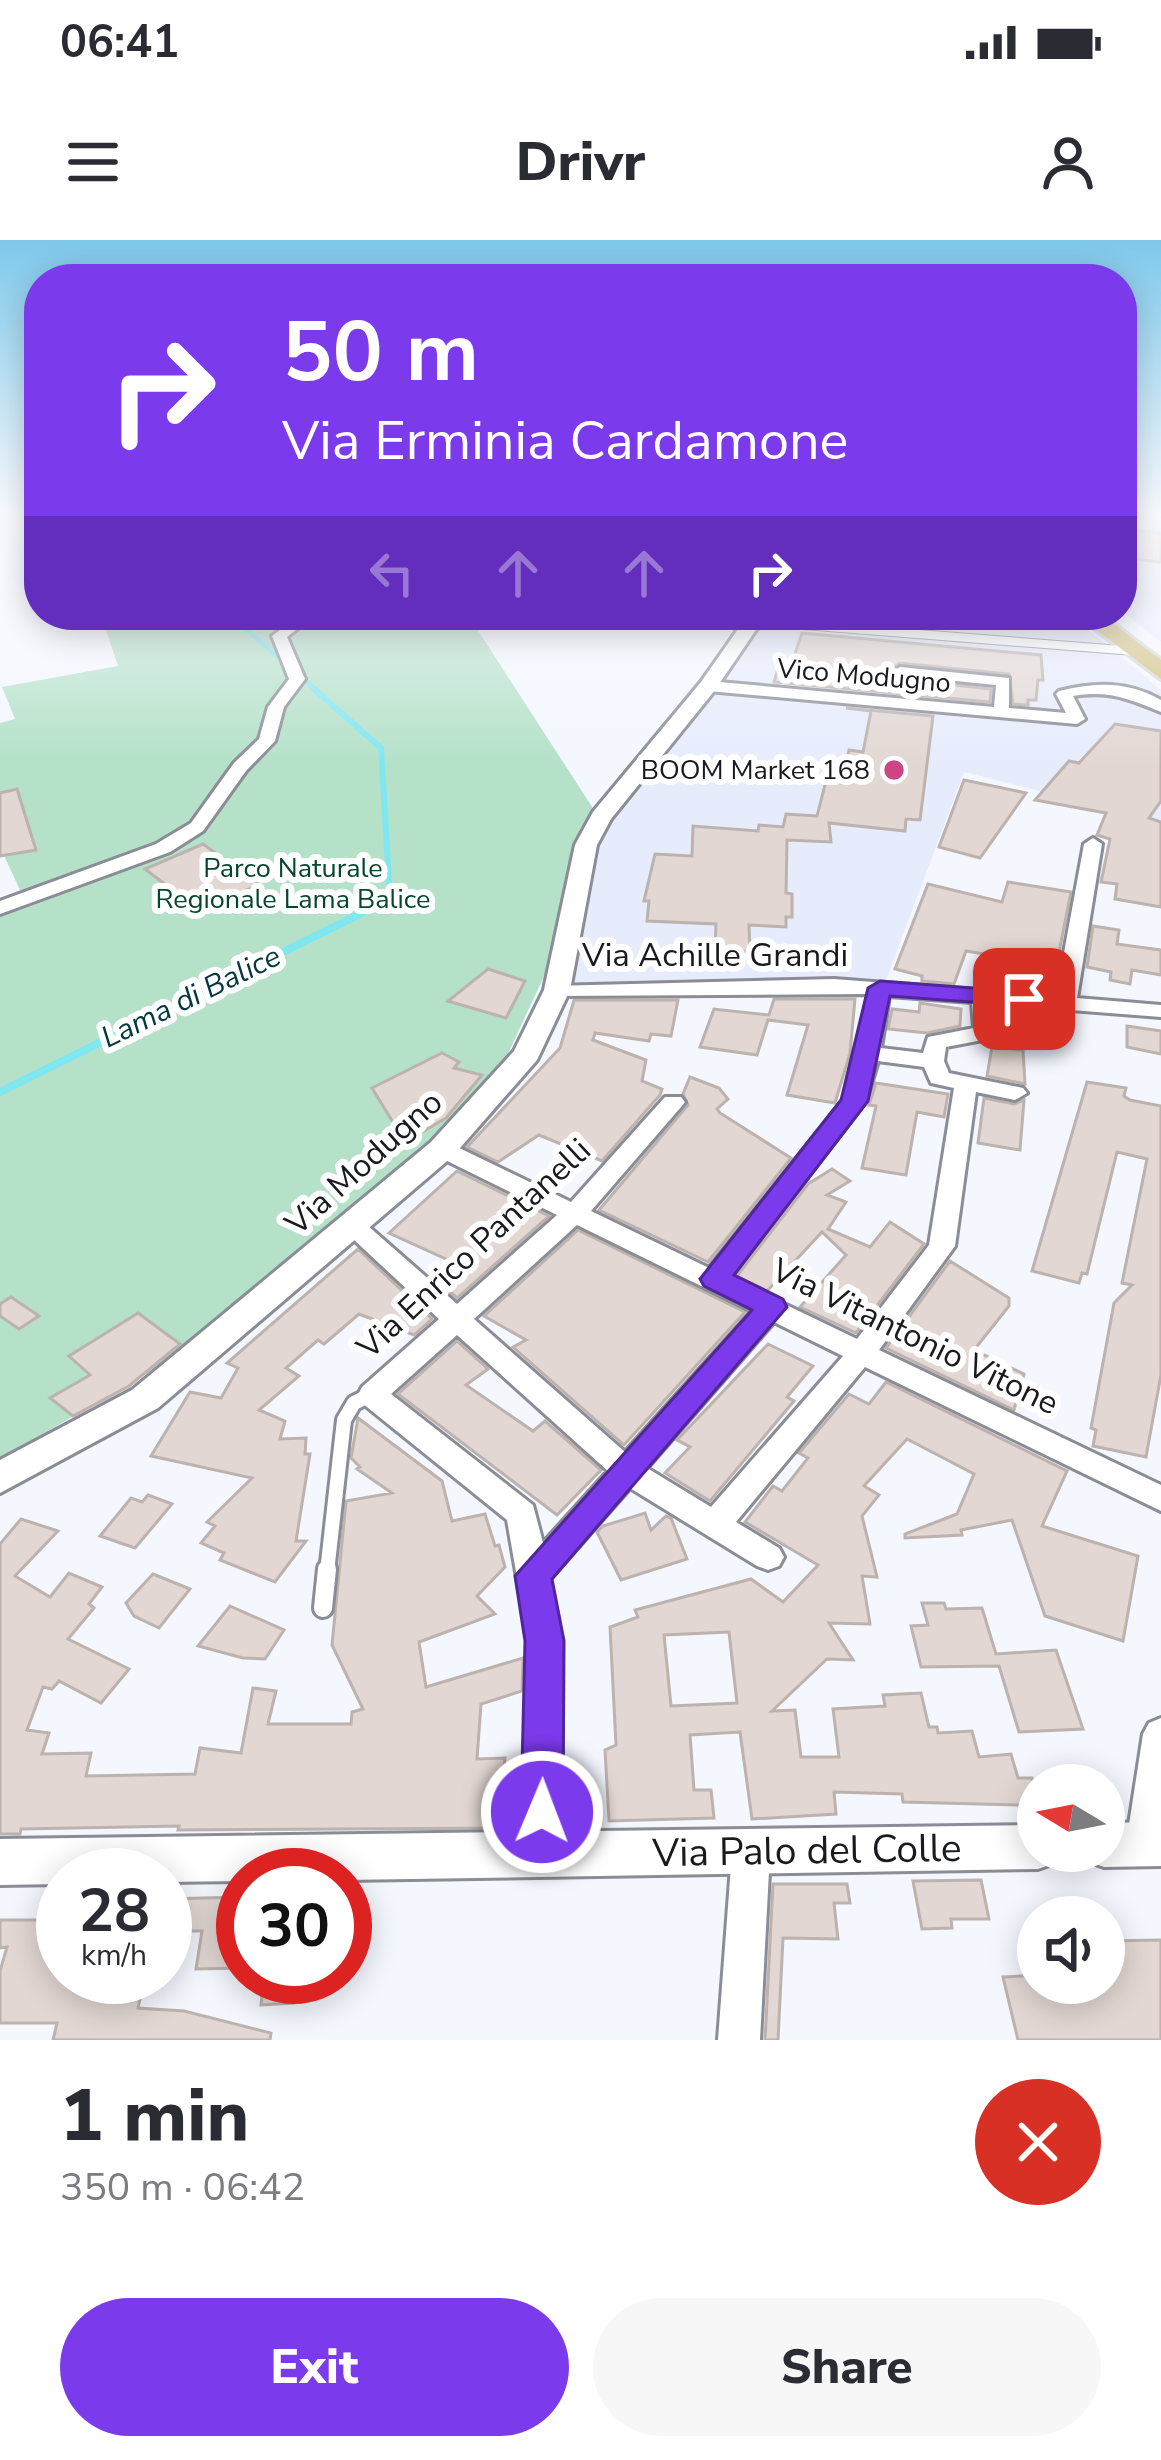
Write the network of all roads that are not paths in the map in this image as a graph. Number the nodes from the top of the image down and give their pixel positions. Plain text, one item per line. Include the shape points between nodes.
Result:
1 (288, 630) edge
2 (747, 630) edge
3 (893, 630) edge
4 (1107, 630) edge
5 (1134, 651) junction
6 (900, 672) dead end
7 (1161, 672) edge
8 (708, 686) junction
9 (1161, 707) edge
10 (1008, 713) junction
11 (1093, 844) dead end
12 (0, 908) edge
13 (880, 988) junction
14 (557, 990) junction
15 (982, 996) junction
16 (1066, 1002) junction
17 (1161, 1011) edge
18 (869, 1053) junction
19 (933, 1061) junction
20 (966, 1084) junction
21 (1015, 1093) dead end
22 (673, 1102) dead end
23 (442, 1149) junction
24 (575, 1213) junction
25 (351, 1225) junction
26 (715, 1279) junction
27 (772, 1307) junction
28 (457, 1320) junction
29 (863, 1351) junction
30 (372, 1395) junction
31 (627, 1471) junction
32 (0, 1478) edge
33 (1161, 1499) edge
34 (715, 1524) junction
35 (768, 1557) dead end
36 (533, 1576) junction
37 (323, 1608) dead end
38 (1161, 1734) edge
39 (1137, 1845) edge
40 (1017, 1847) edge
41 (751, 1853) junction
42 (542, 1855) junction
43 (0, 1862) edge
44 (739, 2040) edge

1 - 12 street via 279,637 297,679 276,707 267,741 197,827 163,848
2 - 8 street, Via Modugno
3 - 5 lane
4 - 5 main road
5 - 7 main road
6 - 10 street via 1004,681
8 - 10 street, Vico Modugno
8 - 14 street, Via Modugno via 586,845
9 - 10 street, Vico Modugno via 1136,692 1095,689 1064,694 1077,719
11 - 16 street
13 - 14 street, Via Achille Grandi
13 - 15 street, Via Achille Grandi
13 - 18 street
14 - 23 street, Via Modugno via 527,1054
15 - 16 street, Via Achille Grandi
15 - 19 street via 985,1034 936,1042
16 - 17 street, Via Achille Grandi
18 - 19 street
18 - 26 street via 854,1101
19 - 20 street via 939,1078
20 - 21 street
20 - 29 street via 942,1246
22 - 24 street, Via Enrico Pantanelli
23 - 24 street, Via Vitantonio Vitone
23 - 25 street, Via Modugno
24 - 26 street, Via Vitantonio Vitone
24 - 28 street, Via Enrico Pantanelli
25 - 28 street
25 - 32 street, Via Modugno via 145,1399
26 - 27 street, Via Vitantonio Vitone
27 - 29 street, Via Vitantonio Vitone
27 - 31 street
28 - 30 street, Via Enrico Pantanelli
28 - 31 street
29 - 33 street, Via Vitantonio Vitone
29 - 34 street
30 - 36 street via 522,1514
30 - 37 lane via 354,1403 344,1420
31 - 34 street
31 - 36 street
34 - 35 street
36 - 42 street via 544,1641
38 - 39 street
40 - 41 street, Via Palo del Colle
41 - 42 street, Via Palo del Colle
41 - 44 street
42 - 43 street, Via Palo del Colle

